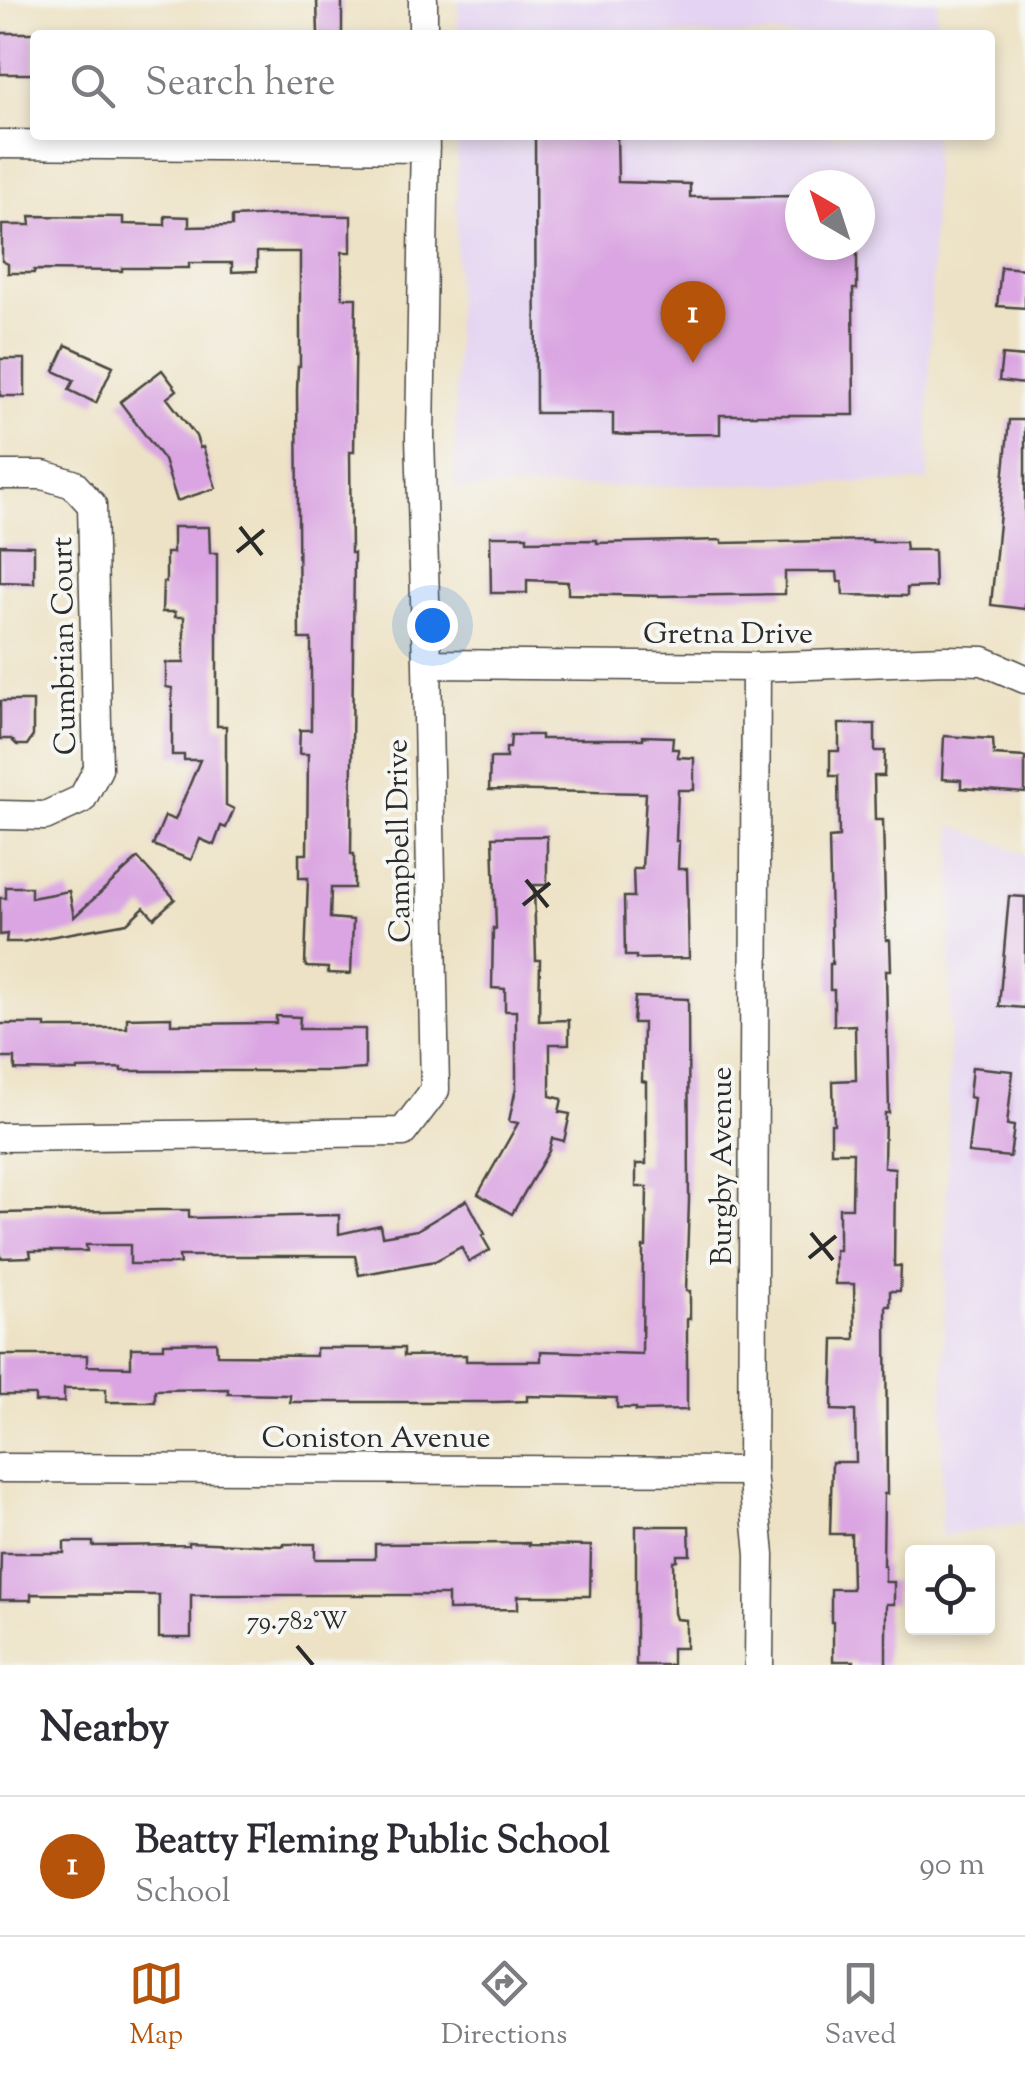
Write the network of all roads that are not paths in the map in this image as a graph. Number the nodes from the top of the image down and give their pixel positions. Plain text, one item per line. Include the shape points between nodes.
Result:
1 (423, 0) edge
2 (423, 30) edge
3 (425, 141) edge
4 (0, 144) edge
5 (0, 474) edge
6 (427, 664) junction
7 (756, 668) junction
8 (1025, 679) edge
9 (0, 815) edge
10 (0, 1137) edge
11 (0, 1468) edge
12 (752, 1472) junction
13 (758, 1665) edge

1 - 2 street
3 - 4 street
3 - 6 street, Campbell Drive via 420,437
5 - 9 street, Cumbrian Court via 73,484 92,505 98,769 82,799 46,816
6 - 7 street, Gretna Drive
6 - 10 street, Campbell Drive via 435,1090 403,1132
7 - 8 street, Gretna Drive via 983,661
7 - 12 street, Burgby Avenue
11 - 12 street, Coniston Avenue
12 - 13 street, Burgby Avenue via 760,1556

